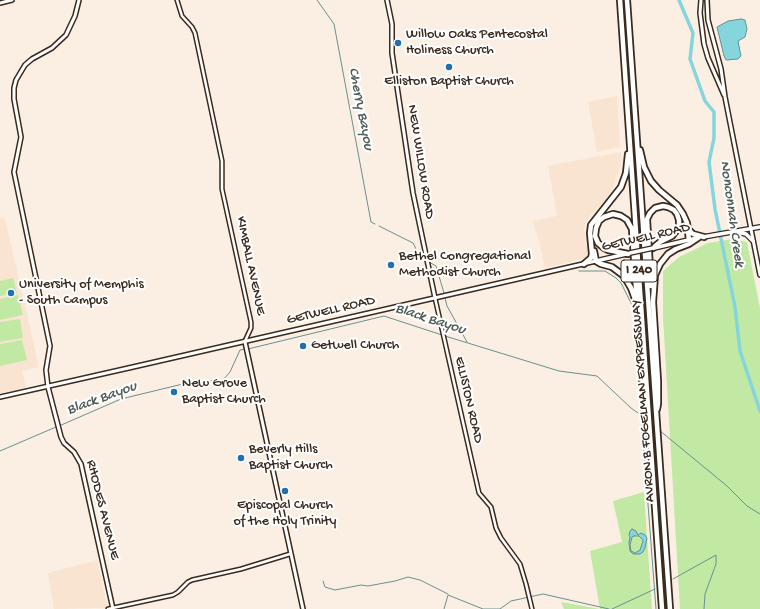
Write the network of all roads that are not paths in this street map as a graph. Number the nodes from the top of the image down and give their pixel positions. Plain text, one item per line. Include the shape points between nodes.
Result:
1 (12, 0) edge
2 (79, 0) edge
3 (177, 0) edge
4 (387, 0) edge
5 (620, 0) edge
6 (627, 0) edge
7 (701, 0) edge
8 (707, 0) edge
9 (0, 3) edge
10 (725, 97) junction
11 (629, 130) junction
12 (637, 137) junction
13 (760, 227) edge
14 (687, 228) junction
15 (751, 229) junction
16 (734, 232) junction
17 (704, 237) junction
18 (698, 238) junction
19 (688, 240) junction
20 (753, 241) junction
21 (592, 245) junction
22 (653, 248) junction
23 (629, 254) junction
24 (596, 261) junction
25 (584, 264) junction
26 (760, 275) edge
27 (435, 298) junction
28 (653, 302) junction
29 (638, 323) junction
30 (244, 342) junction
31 (48, 386) junction
32 (0, 396) edge
33 (648, 410) junction
34 (656, 415) junction
35 (290, 554) junction
36 (112, 608) edge
37 (108, 609) edge
38 (303, 609) edge
39 (532, 609) edge
40 (662, 609) edge
41 (670, 609) edge

1 - 9 main road
2 - 31 main road, RHODES AVENUE via 66,35 52,48 25,65 14,88 21,137 14,178 50,346 46,370
3 - 30 street, KIMBALL AVENUE via 182,16 195,34 222,161 222,189 251,322
4 - 27 main road, NEW WILLOW ROAD via 392,30 392,53 413,193
5 - 11 highway, AVRON B FOGELMAN EXPRESSWAY / I 240
6 - 12 highway, AVRON B FOGELMAN EXPRESSWAY / I 240
7 - 10 main road via 704,44
8 - 10 main road via 708,20
10 - 15 main road
11 - 21 highway via 628,162 624,178 614,197 592,222
11 - 33 highway, AVRON B FOGELMAN EXPRESSWAY / I 240
12 - 14 highway via 647,174 656,187 679,208
12 - 34 highway, AVRON B FOGELMAN EXPRESSWAY / I 240
13 - 15 main road, GETWELL ROAD
14 - 17 highway via 693,234
14 - 19 highway
15 - 16 main road, GETWELL ROAD
15 - 20 main road
16 - 17 main road, GETWELL ROAD
16 - 20 main road via 746,234
17 - 18 main road, GETWELL ROAD
18 - 19 main road, GETWELL ROAD
18 - 28 highway via 672,251 662,260 655,275
19 - 22 main road, GETWELL ROAD
20 - 26 main road
21 - 24 highway
21 - 25 highway via 592,256
22 - 23 main road, GETWELL ROAD, bridge
22 - 28 highway via 672,236 679,226 677,214 668,206 653,209 647,221
23 - 24 main road, GETWELL ROAD
23 - 29 highway via 608,250 598,243 596,228 604,217 613,214 621,216 631,227
24 - 25 main road, GETWELL ROAD
24 - 29 highway via 615,268 625,278 634,297
25 - 27 main road, GETWELL ROAD
27 - 30 main road, GETWELL ROAD
27 - 39 street, ELLISTON ROAD via 479,493 492,511 501,538 521,568
28 - 34 highway via 658,391
29 - 33 highway
30 - 31 main road, GETWELL ROAD
30 - 35 main road
31 - 32 main road, GETWELL ROAD
31 - 36 main road, RHODES AVENUE via 57,427 64,443 74,452 81,464
33 - 40 highway, AVRON B FOGELMAN EXPRESSWAY
34 - 41 highway, AVRON B FOGELMAN EXPRESSWAY / I 240
35 - 36 street via 242,569 192,580 173,595
35 - 38 main road
36 - 37 street

